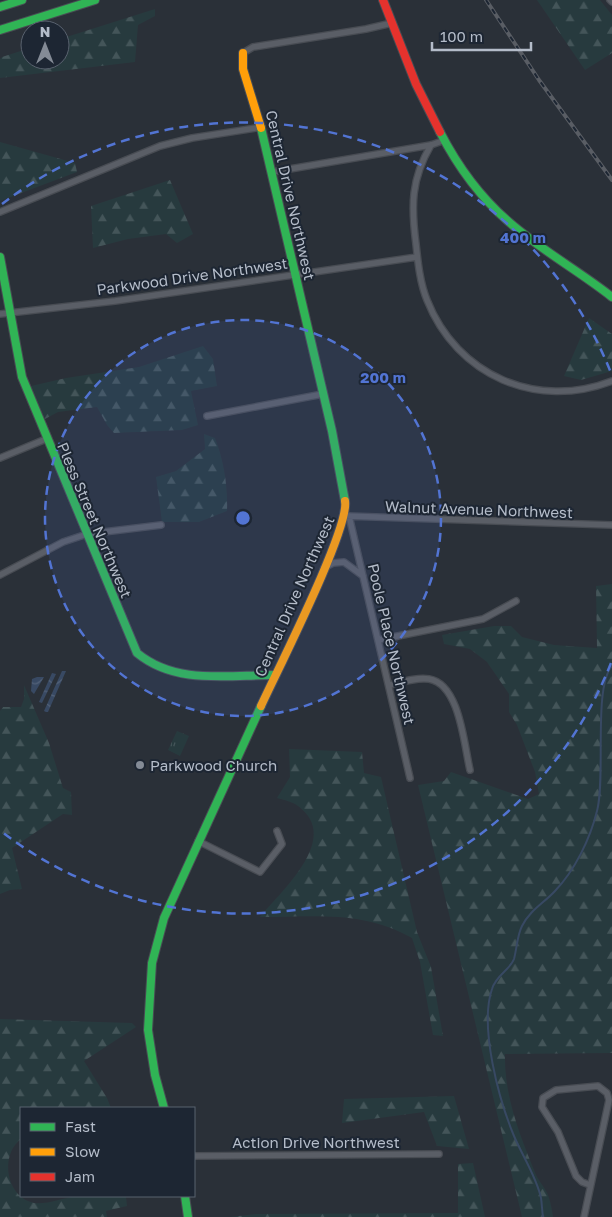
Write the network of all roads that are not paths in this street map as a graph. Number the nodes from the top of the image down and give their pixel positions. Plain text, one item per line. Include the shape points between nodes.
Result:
1 (22, 0) edge
2 (95, 0) edge
3 (384, 0) edge
4 (0, 7) edge
5 (392, 23) junction
6 (0, 30) edge
7 (243, 53) joint
8 (262, 127) junction
9 (445, 140) junction
10 (434, 145) junction
11 (272, 172) junction
12 (0, 212) edge
13 (0, 257) edge
14 (417, 257) junction
15 (296, 274) junction
16 (612, 297) edge
17 (12, 313) junction
18 (0, 314) edge
19 (612, 381) edge
20 (323, 394) junction
21 (207, 416) dead end
22 (46, 439) junction
23 (0, 458) edge
24 (347, 516) junction
25 (161, 525) dead end
26 (612, 525) edge
27 (87, 534) junction
28 (324, 568) junction
29 (0, 575) edge
30 (363, 576) junction
31 (516, 601) dead end
32 (378, 640) junction
33 (274, 676) junction
34 (390, 685) junction
35 (470, 770) dead end
36 (410, 778) dead end
37 (278, 831) dead end
38 (198, 841) junction
39 (164, 1107) edge
40 (439, 1154) dead end
41 (195, 1156) edge
42 (590, 1185) junction
43 (185, 1197) edge
44 (188, 1217) edge
45 (584, 1217) edge

1 - 4 main road
2 - 6 main road
3 - 5 main road
5 - 7 street via 252,47
5 - 9 main road
7 - 8 main road, Central Drive Northwest via 242,69
8 - 11 main road, Central Drive Northwest
8 - 12 street via 160,146
9 - 10 street
9 - 16 main road via 471,181 496,210
10 - 11 street
10 - 14 street via 419,168 412,202
11 - 15 main road, Central Drive Northwest
13 - 17 main road, Pless Street Northwest
14 - 15 street, Parkwood Drive Northwest
14 - 19 street via 424,290 438,322 456,346 481,368 516,386 542,392 580,390
15 - 17 street, Parkwood Drive Northwest
15 - 20 main road, Central Drive Northwest
17 - 18 street, Parkwood Drive Northwest
17 - 22 main road, Pless Street Northwest via 22,377
20 - 21 street
20 - 24 main road, Central Drive Northwest via 346,493
22 - 23 street
22 - 27 main road, Pless Street Northwest
24 - 26 street, Walnut Avenue Northwest
24 - 28 main road, Central Drive Northwest
24 - 30 street, Poole Place Northwest
25 - 27 street
27 - 29 street via 40,553
27 - 33 main road, Pless Street Northwest via 137,653 151,665 184,675
28 - 30 street via 344,562
28 - 33 main road, Central Drive Northwest
30 - 32 street, Poole Place Northwest
31 - 32 street via 483,619
32 - 34 street, Poole Place Northwest
33 - 38 main road, Central Drive Northwest
34 - 35 street via 429,678 445,686 453,699
34 - 36 street, Poole Place Northwest
37 - 38 street via 282,844 260,872
38 - 39 main road, Central Drive Northwest via 164,918 152,963 149,1043
40 - 41 street, Action Drive Northwest
42 - 42 street via 609,1100 607,1093 598,1086 556,1090 543,1098 542,1107 558,1132 576,1176
42 - 45 street
43 - 44 main road

